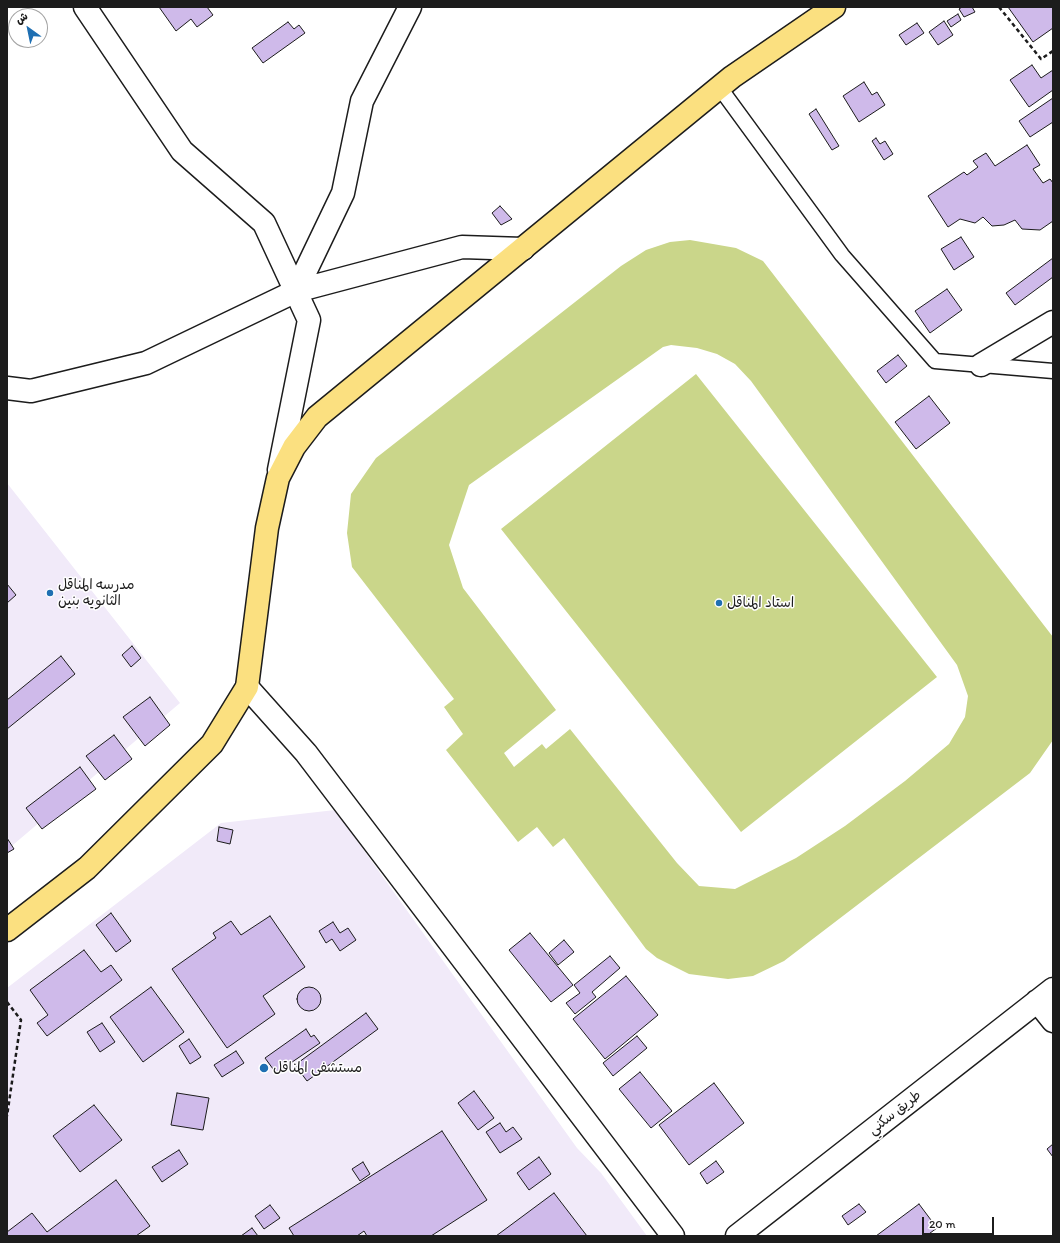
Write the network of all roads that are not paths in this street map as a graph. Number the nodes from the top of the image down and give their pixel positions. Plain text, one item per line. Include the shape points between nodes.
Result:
1 (85, 7) edge
2 (410, 7) edge
3 (834, 7) edge
4 (720, 88) junction
5 (523, 249) junction
6 (296, 291) junction
7 (1053, 322) edge
8 (981, 365) junction
9 (1053, 371) edge
10 (7, 388) edge
11 (267, 528) junction
12 (248, 687) junction
13 (7, 930) edge
14 (1045, 995) edge
15 (1053, 1021) edge
16 (673, 1236) edge
17 (737, 1236) edge

1 - 6 street via 182,151 264,223
2 - 6 street via 362,101 343,193
3 - 4 main road
4 - 5 main road
4 - 8 lane via 842,255 935,361
5 - 6 street via 462,246
5 - 11 main road via 317,417 294,447 278,478
6 - 10 street via 146,363 30,391
6 - 11 street via 309,320
7 - 8 street
8 - 9 lane
11 - 12 main road
12 - 13 main road via 212,744 87,868
12 - 16 street via 306,753
14 - 15 street
14 - 17 street, طريق سكني

